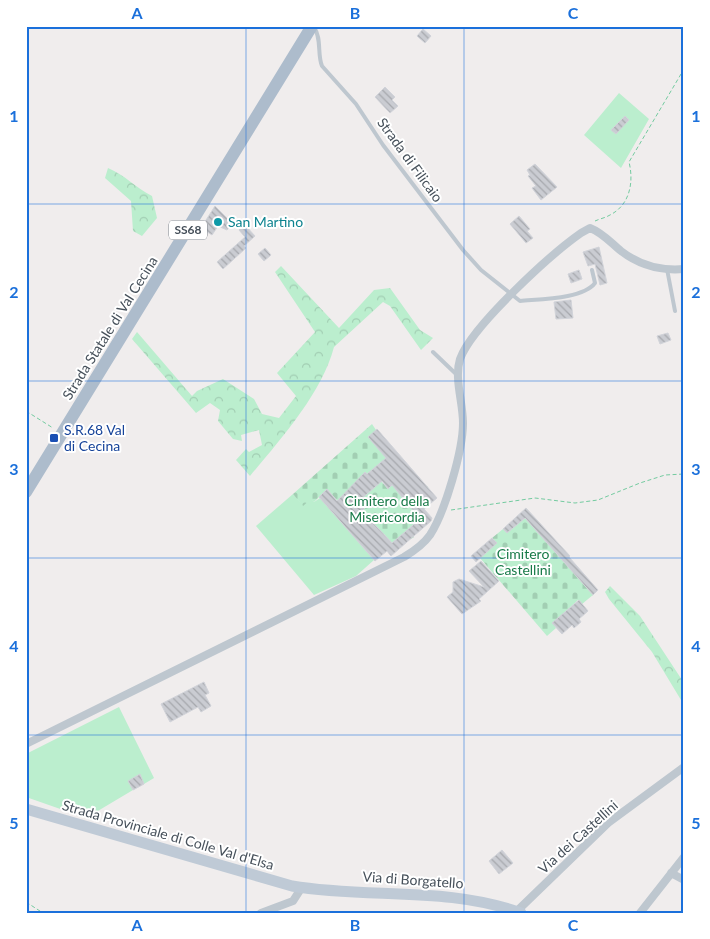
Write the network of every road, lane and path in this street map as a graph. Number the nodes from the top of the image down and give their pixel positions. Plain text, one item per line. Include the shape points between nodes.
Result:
1 (313, 26) edge
2 (684, 69) edge
3 (590, 228) junction
4 (667, 269) junction
5 (684, 269) edge
6 (592, 270) dead end
7 (511, 294) junction
8 (676, 312) dead end
9 (433, 352) dead end
10 (458, 376) junction
11 (26, 411) edge
12 (63, 434) junction
13 (684, 474) edge
14 (26, 492) edge
15 (441, 511) junction
16 (26, 744) edge
17 (684, 767) edge
18 (26, 809) edge
19 (684, 857) edge
20 (671, 873) junction
21 (684, 880) edge
22 (302, 887) junction
23 (26, 902) edge
24 (519, 912) edge
25 (42, 913) edge
26 (261, 913) edge
27 (640, 913) edge

1 - 7 lane, Strada di Filicaio via 319,39 322,66 356,104 463,250 481,270
1 - 12 main road, Strada Statale di Val Cecina / SS68
2 - 3 path via 629,162 632,177 624,204 593,222
3 - 4 street via 642,264
3 - 7 street via 570,241
4 - 5 street
4 - 8 lane
6 - 7 lane via 595,284 591,289 575,294 520,301
7 - 10 street via 472,339 461,358
9 - 10 lane
10 - 15 street via 463,422 461,446
11 - 12 path
12 - 14 main road, Strada Statale di Val Cecina / SS68
13 - 15 path via 648,480 598,500 575,503 535,498
15 - 16 street via 426,540 404,557
17 - 24 street, Via dei Castellini via 600,830
18 - 22 main road, Strada Provinciale di Colle Val d'Elsa
19 - 20 street
20 - 21 street
20 - 27 street
22 - 24 main road, Via di Borgatello via 457,898
22 - 26 street via 294,901
23 - 25 path

